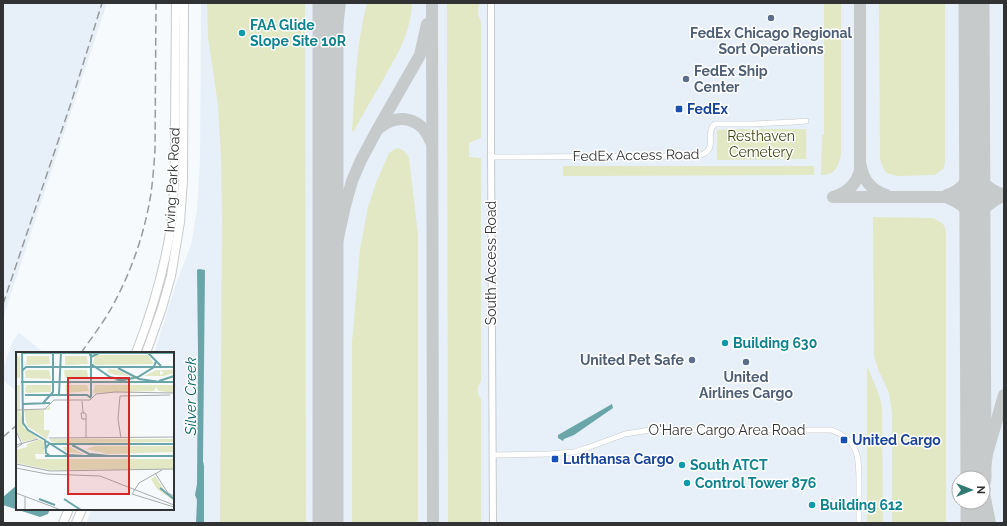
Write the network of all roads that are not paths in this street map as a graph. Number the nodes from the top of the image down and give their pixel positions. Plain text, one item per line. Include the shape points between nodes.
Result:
1 (176, 3) edge
2 (184, 3) edge
3 (491, 3) edge
4 (806, 121) dead end
5 (491, 157) junction
6 (136, 352) edge
7 (146, 352) edge
8 (492, 455) junction
9 (69, 510) edge
10 (82, 510) edge
11 (63, 523) edge
12 (76, 523) edge
13 (492, 523) edge
14 (859, 523) edge

1 - 6 main road, Irving Park Road via 175,157 171,226 162,275
2 - 7 main road, Irving Park Road via 184,180 180,222 171,276
3 - 5 street, South Access Road
4 - 5 street, FedEx Access Road via 715,124 711,129 708,151 698,156
5 - 8 street, South Access Road
8 - 13 street, South Access Road
8 - 14 street, O'Hare Cargo Area Road via 574,452 625,434 650,430 831,430 845,436 857,453
9 - 11 main road
10 - 12 main road

